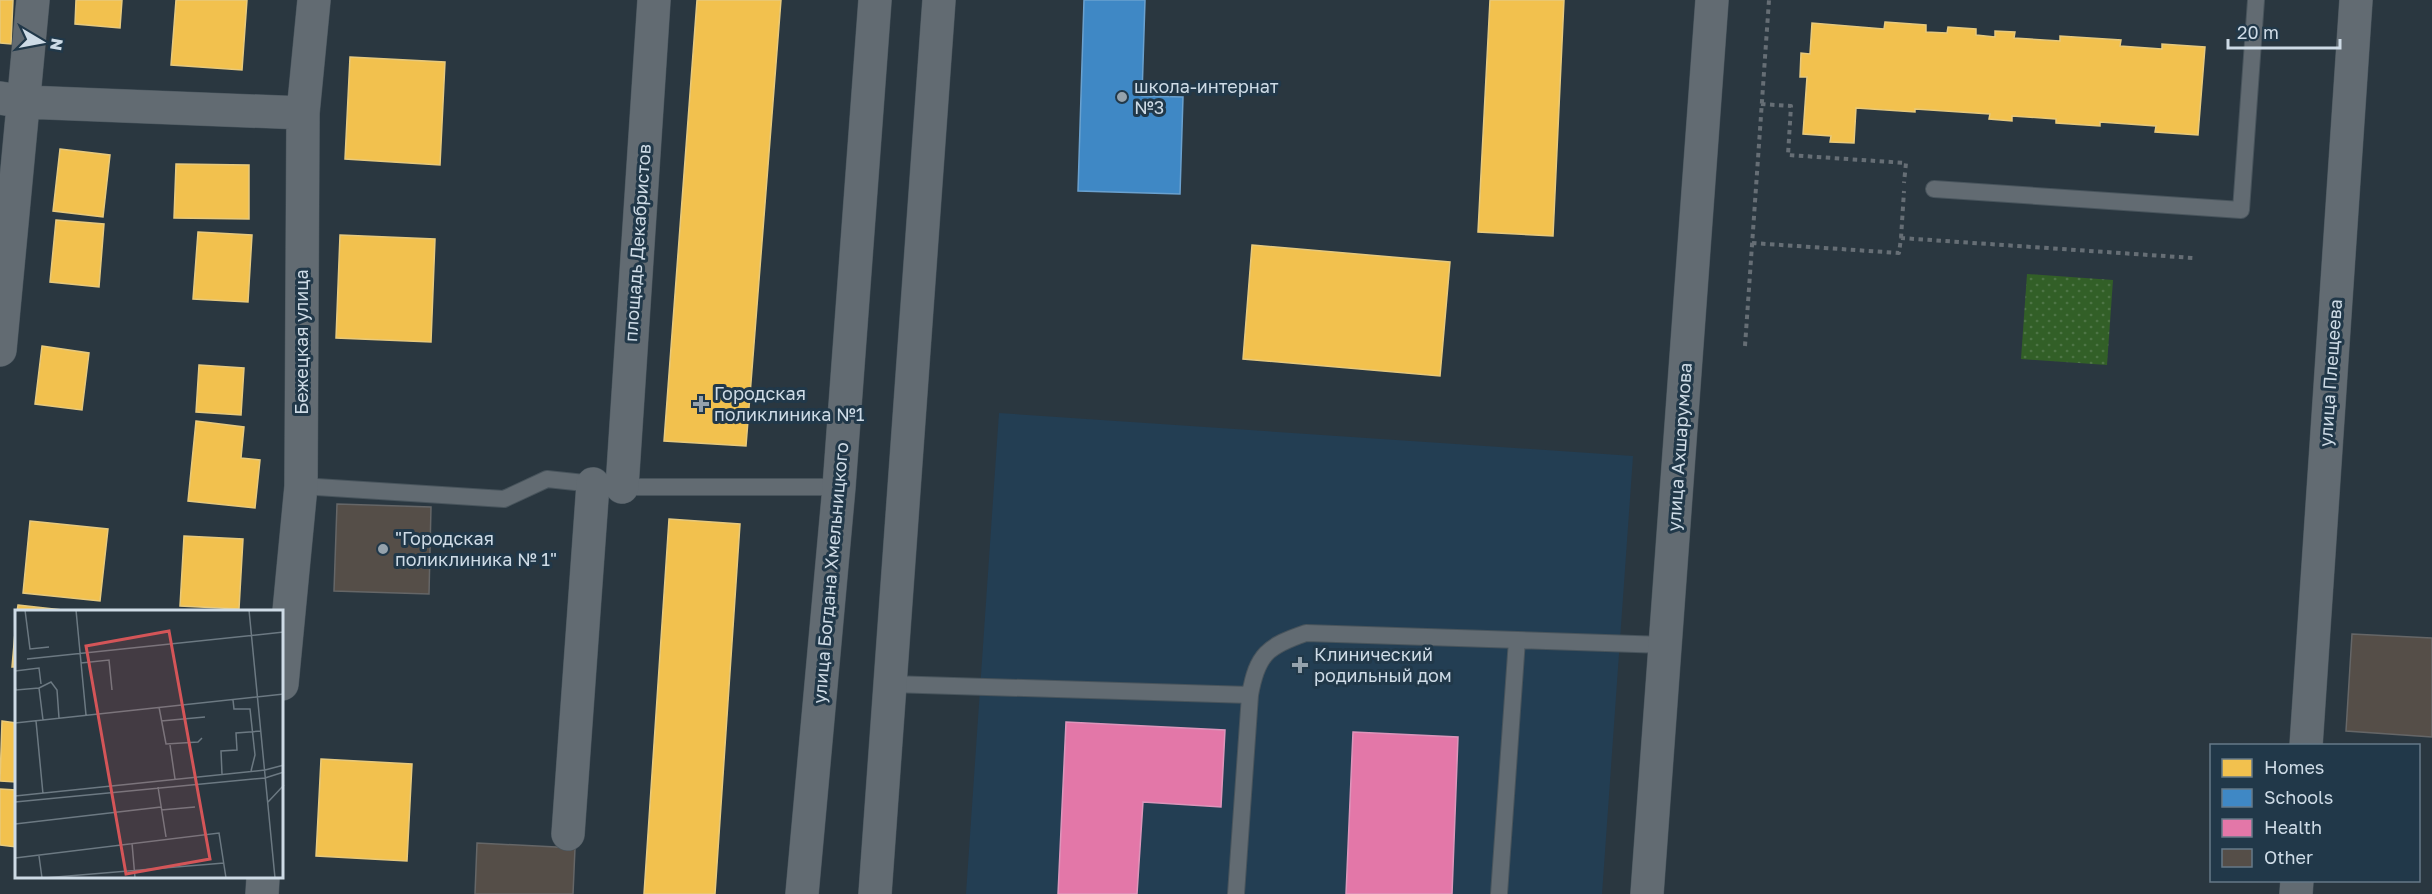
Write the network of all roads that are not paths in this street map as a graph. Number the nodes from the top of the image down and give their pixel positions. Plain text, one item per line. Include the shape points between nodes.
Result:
1 (33, 0) edge
2 (314, 0) edge
3 (654, 0) edge
4 (874, 0) edge
5 (939, 0) edge
6 (1712, 0) edge
7 (2256, 0) edge
8 (2356, 0) edge
9 (13, 100) edge
10 (303, 113) junction
11 (1934, 189) dead end
12 (0, 350) edge
13 (608, 485) junction
14 (301, 486) junction
15 (839, 487) junction
16 (1517, 640) junction
17 (1665, 645) junction
18 (284, 663) edge
19 (890, 684) junction
20 (1250, 695) junction
21 (2306, 744) edge
22 (568, 834) dead end
23 (263, 879) edge
24 (262, 894) edge
25 (802, 894) edge
26 (875, 894) edge
27 (1236, 894) edge
28 (1499, 894) edge
29 (1647, 894) edge

1 - 9 street
2 - 10 street, Бежецкая улица
3 - 13 street, площадь Декабристов
4 - 15 street, улица Богдана Хмельницкого
5 - 19 street
6 - 17 street, улица Ахшарумова
7 - 11 lane via 2241,210
8 - 21 street, улица Плещеева
9 - 10 street
9 - 12 street
10 - 14 street, Бежецкая улица
13 - 14 lane via 547,479 504,499
13 - 15 lane
13 - 22 street, площадь Декабристов
14 - 18 street, Бежецкая улица
15 - 25 street, улица Богдана Хмельницкого
16 - 17 lane
16 - 20 lane via 1306,633 1280,642 1265,654 1254,674
16 - 28 lane
17 - 29 street, улица Ахшарумова
19 - 20 lane
19 - 26 street
20 - 27 lane
23 - 24 street

